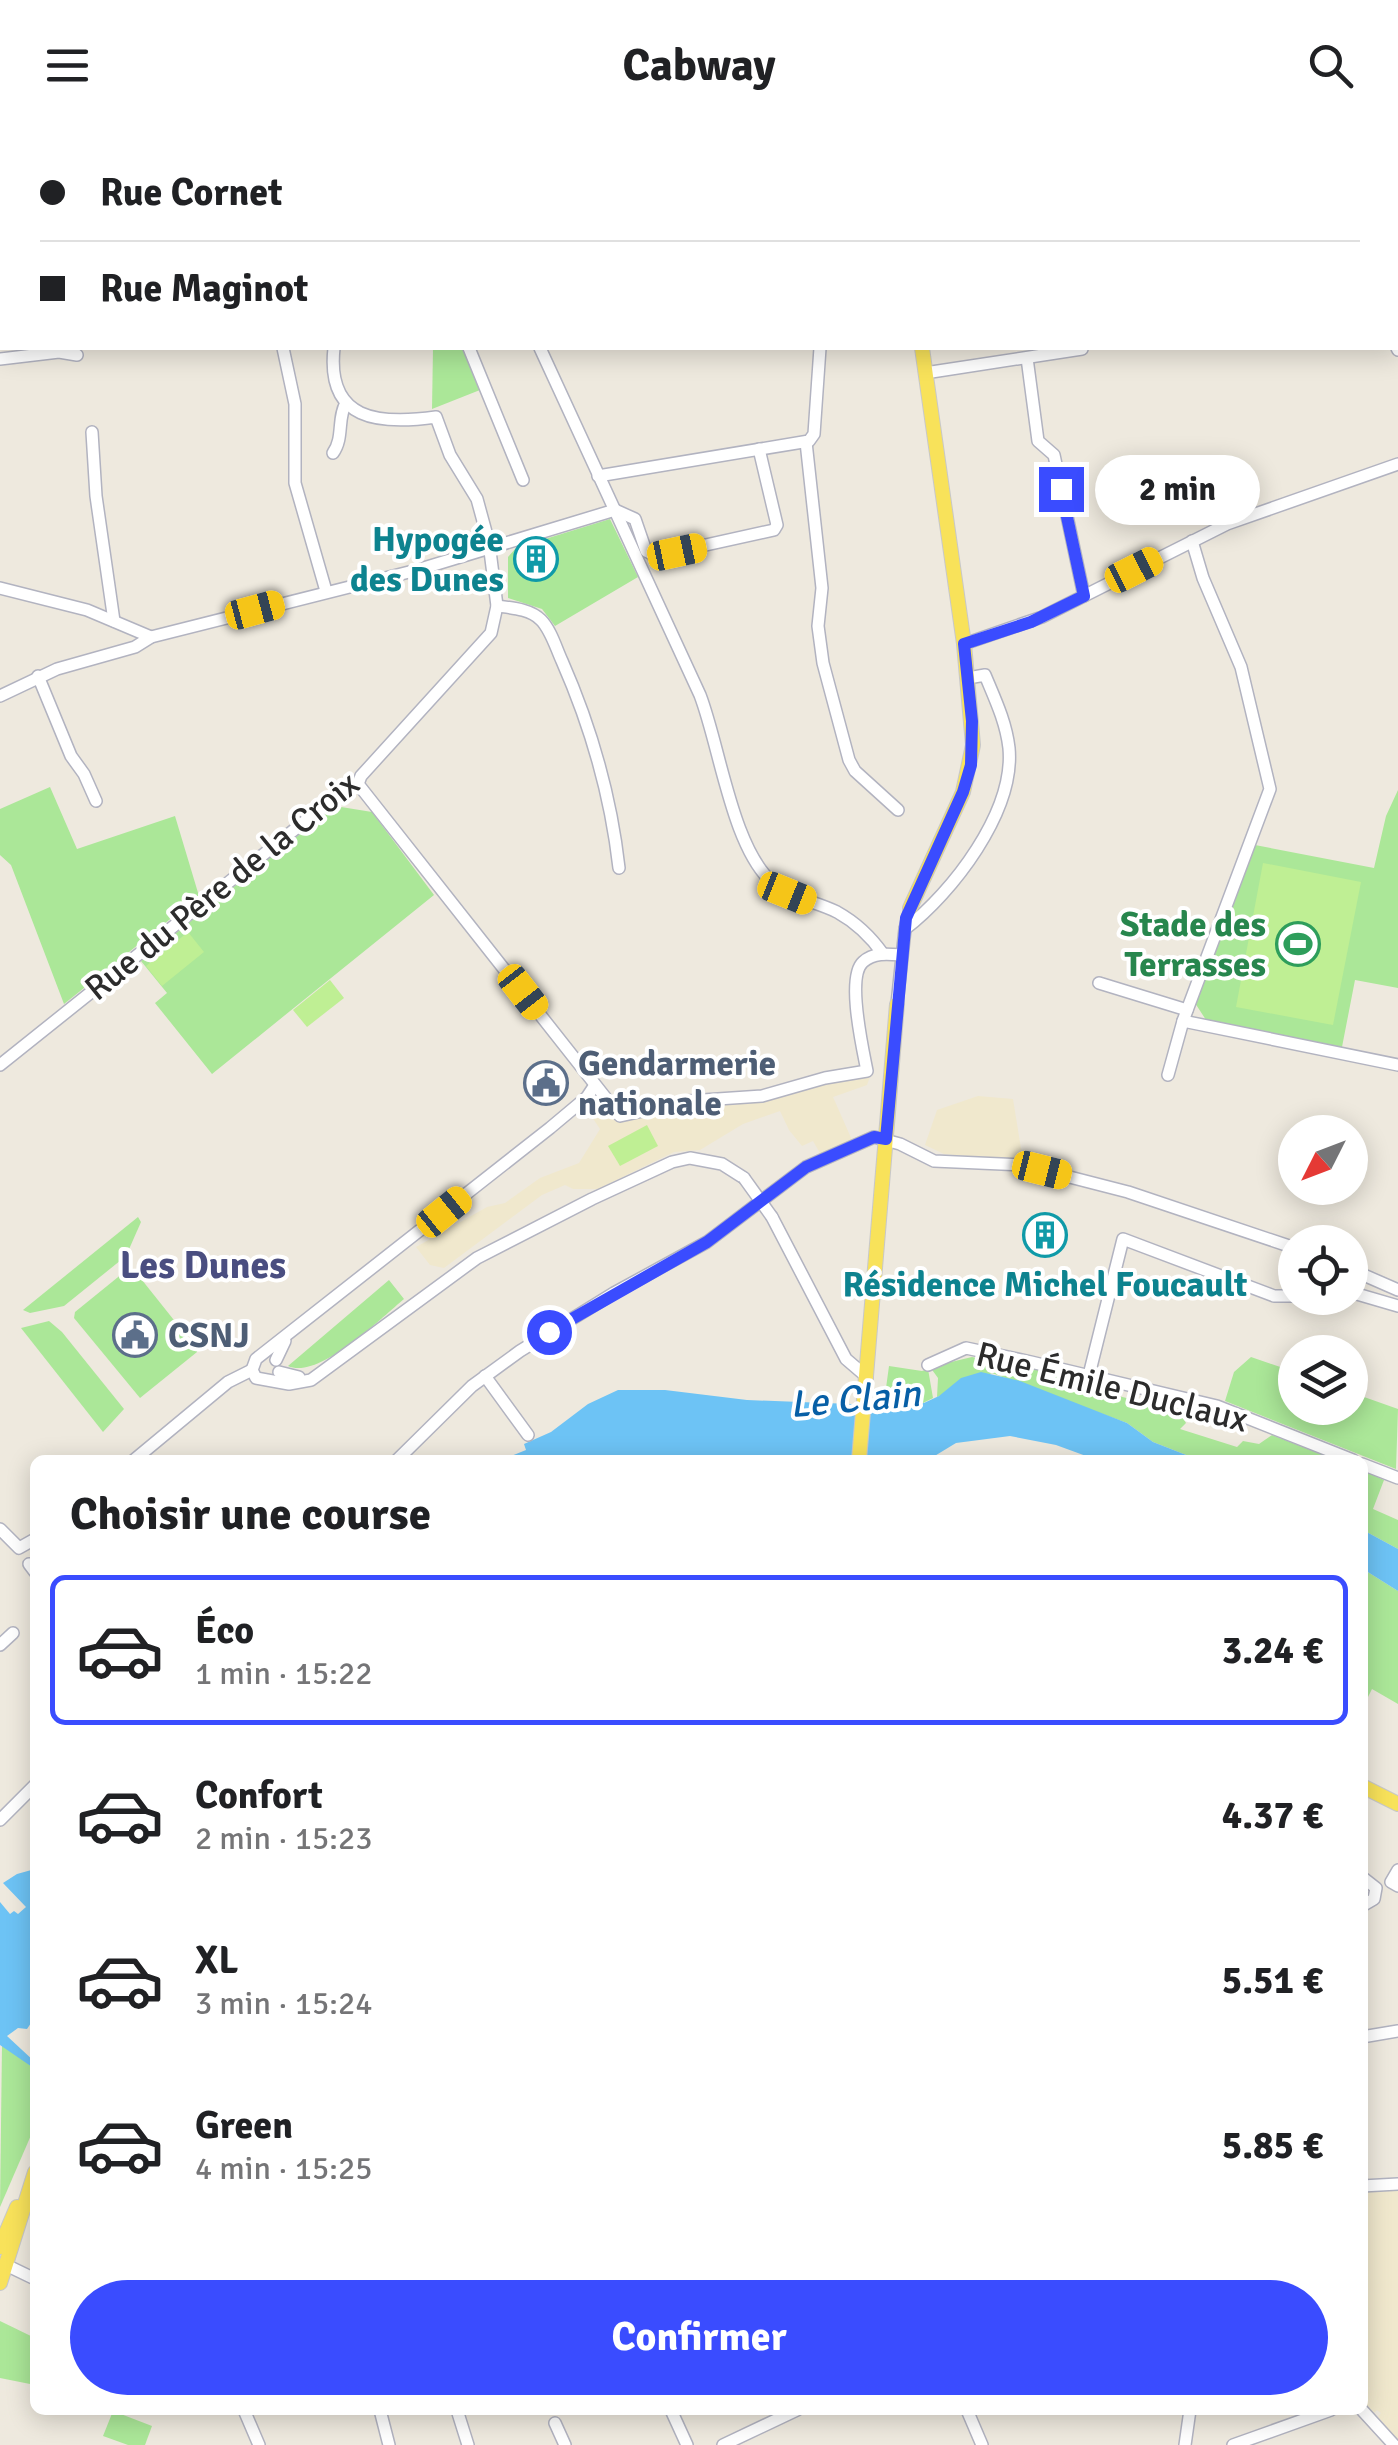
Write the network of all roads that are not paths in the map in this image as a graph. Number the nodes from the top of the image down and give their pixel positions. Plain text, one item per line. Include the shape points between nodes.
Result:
1 (284, 350) edge
2 (334, 350) edge
3 (471, 350) edge
4 (541, 350) edge
5 (820, 350) edge
6 (922, 350) edge
7 (1076, 350) edge
8 (76, 355) dead end
9 (1026, 358) junction
10 (0, 359) edge
11 (925, 373) junction
12 (346, 403) junction
13 (92, 432) dead end
14 (806, 442) junction
15 (759, 449) junction
16 (333, 453) dead end
17 (1398, 464) edge
18 (598, 476) junction
19 (523, 480) dead end
20 (615, 510) junction
21 (1192, 541) junction
22 (490, 548) junction
23 (0, 588) edge
24 (326, 591) junction
25 (1084, 596) junction
26 (498, 606) junction
27 (114, 622) junction
28 (150, 636) junction
29 (964, 644) junction
30 (38, 676) junction
31 (968, 678) junction
32 (0, 696) edge
33 (358, 784) junction
34 (96, 801) dead end
35 (898, 810) dead end
36 (620, 868) dead end
37 (910, 908) joint
38 (904, 929) junction
39 (883, 954) junction
40 (902, 955) junction
41 (1098, 983) dead end
42 (897, 1004) joint
43 (1185, 1016) junction
44 (1398, 1064) edge
45 (0, 1065) edge
46 (1168, 1075) dead end
47 (595, 1085) junction
48 (886, 1139) junction
49 (1278, 1242) edge
50 (1368, 1277) edge
51 (1398, 1290) edge
52 (1278, 1296) edge
53 (1368, 1297) edge
54 (1398, 1306) edge
55 (836, 1340) junction
56 (867, 1358) junction
57 (928, 1365) dead end
58 (273, 1367) junction
59 (254, 1374) junction
60 (1089, 1375) junction
61 (485, 1376) junction
62 (866, 1384) junction
63 (528, 1434) dead end
64 (140, 1455) edge
65 (402, 1455) edge
66 (859, 1455) edge
67 (1340, 1455) edge
68 (1368, 1466) edge
69 (1398, 1478) edge
70 (0, 1529) edge
71 (30, 1542) edge
72 (13, 1633) dead end
73 (0, 1645) edge
74 (1368, 1789) edge
75 (30, 1790) edge
76 (1398, 1804) edge
77 (0, 1820) edge
78 (1398, 1870) edge
79 (1368, 1882) edge
80 (1398, 1886) edge
81 (1368, 1903) edge
82 (1398, 2031) edge
83 (1368, 2036) edge
84 (30, 2181) edge
85 (1398, 2184) edge
86 (30, 2186) edge
87 (1368, 2186) edge
88 (13, 2216) junction
89 (0, 2237) edge
90 (0, 2246) edge
91 (3, 2264) edge
92 (30, 2278) edge
93 (0, 2283) edge
94 (246, 2415) edge
95 (381, 2415) edge
96 (459, 2415) edge
97 (673, 2415) edge
98 (786, 2415) edge
99 (969, 2415) edge
100 (1189, 2415) edge
101 (1317, 2415) edge
102 (1367, 2415) edge
103 (555, 2423) dead end
104 (259, 2445) edge
105 (389, 2445) edge
106 (468, 2445) edge
107 (565, 2445) edge
108 (688, 2445) edge
109 (723, 2445) edge
110 (982, 2445) edge
111 (1185, 2445) edge
112 (1233, 2445) edge
113 (1394, 2445) edge

1 - 24 street via 295,404 294,484
2 - 12 street via 334,373
3 - 19 street
4 - 18 street
5 - 14 street via 814,434
6 - 11 main road
7 - 9 street
8 - 10 street
9 - 11 street
9 - 25 street via 1038,441 1054,455
11 - 29 main road
12 - 16 street
12 - 22 street via 384,421 436,417 477,499
13 - 27 street
14 - 15 street
14 - 35 street via 823,663 848,760
15 - 18 street
15 - 20 street via 774,530 656,556 646,551 635,518
17 - 21 street
18 - 20 street
20 - 22 street
20 - 39 street via 700,696 736,820 761,870 787,893 858,927
21 - 25 street
21 - 43 street via 1241,667 1270,790
22 - 24 street
22 - 26 street
23 - 27 street
24 - 28 street
25 - 29 street
26 - 33 street, Rue du Père de la Croix via 484,643
26 - 36 street via 533,614 548,630 602,773
27 - 28 street
28 - 30 street via 135,647
29 - 31 main road
30 - 32 street
30 - 34 street
31 - 37 main road via 968,778
31 - 38 street via 985,675 1003,719 1006,790 978,849
33 - 45 street, Rue du Père de la Croix
33 - 47 street
37 - 38 street
38 - 40 street
39 - 40 street
39 - 47 street via 858,968 868,1071 762,1096 688,1101 622,1116
40 - 42 street
41 - 43 street
42 - 48 main road
43 - 44 street
43 - 46 street
47 - 58 street via 294,1330
48 - 49 street via 934,1161 1022,1166 1128,1192
48 - 56 main road
48 - 61 street via 874,1137 806,1167 707,1242
50 - 51 street
52 - 60 street via 1123,1239
53 - 54 street
55 - 56 street via 851,1355
55 - 58 street, bridge via 772,1217 744,1178 722,1164 690,1158 477,1258 300,1384
55 - 62 street
56 - 62 main road
57 - 60 street, Rue Émile Duclaux via 966,1348
58 - 59 street via 264,1382
58 - 59 street via 256,1359
59 - 64 street
60 - 67 street, Rue Émile Duclaux via 1217,1406
61 - 63 street
61 - 65 street
62 - 66 main road
68 - 69 street
70 - 71 street via 19,1548
72 - 73 street
74 - 76 main road
75 - 77 street
78 - 80 street via 1391,1882
79 - 81 street via 1376,1888
82 - 83 street
84 - 88 main road
85 - 87 street
86 - 91 main road
88 - 89 main road
88 - 90 main road
91 - 92 street
91 - 93 main road
94 - 104 street
95 - 105 street
96 - 106 street
97 - 108 street
98 - 109 street
99 - 110 street
100 - 111 street
101 - 112 street
102 - 113 street
103 - 107 street

